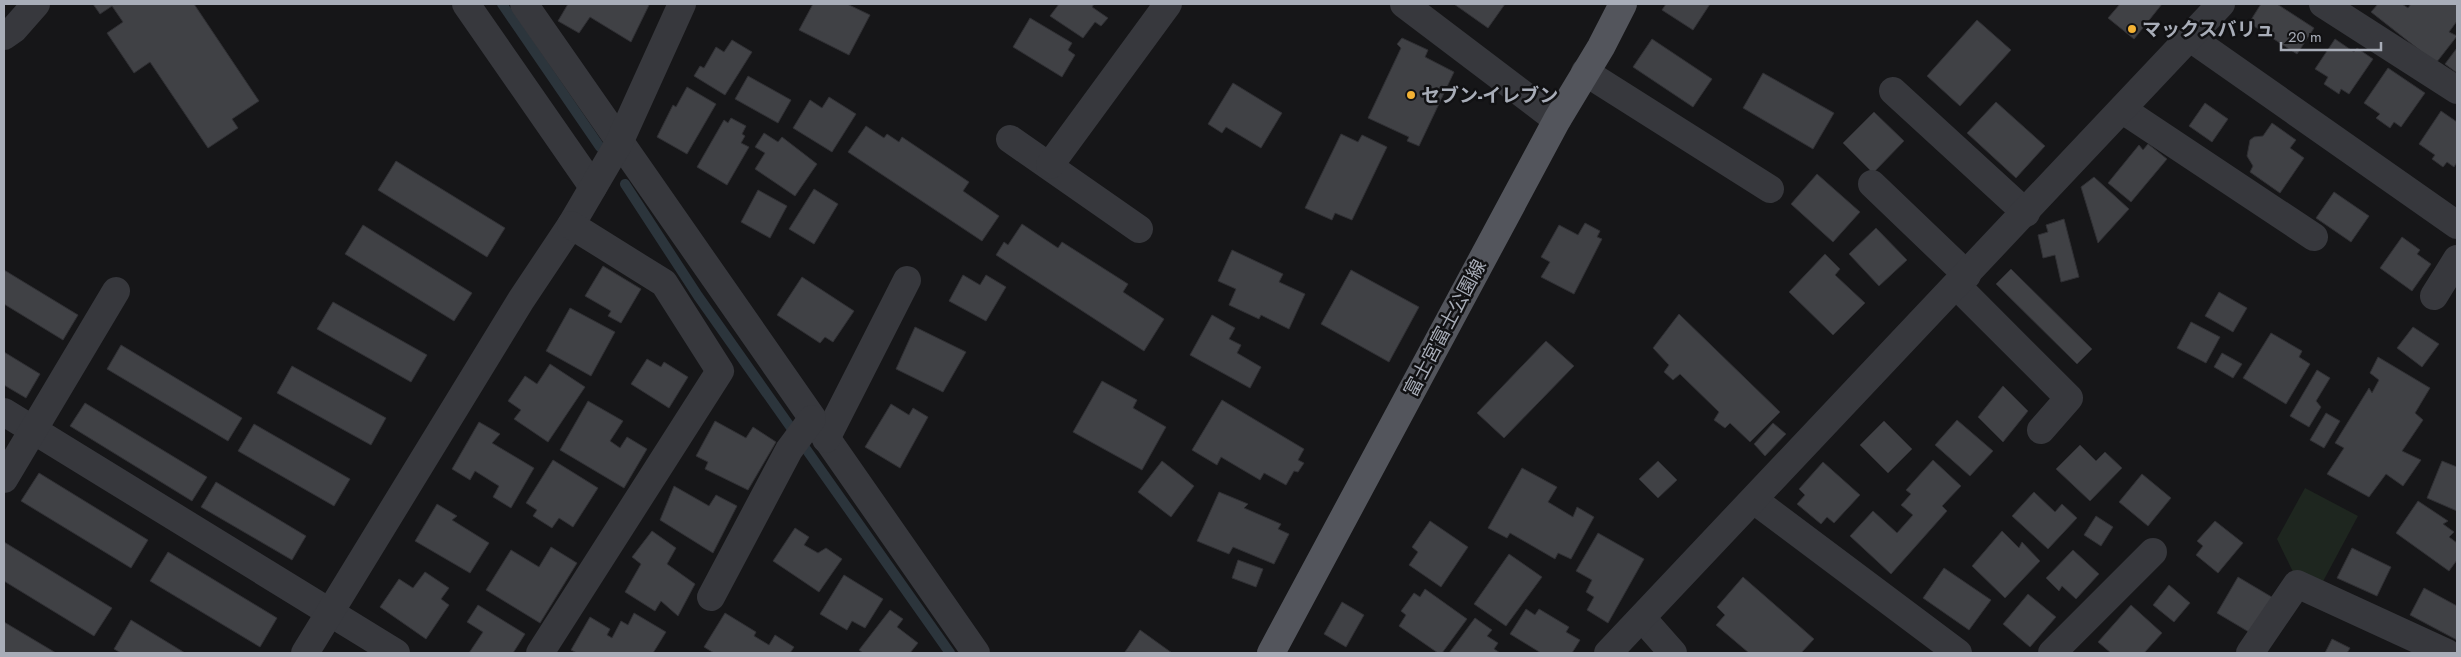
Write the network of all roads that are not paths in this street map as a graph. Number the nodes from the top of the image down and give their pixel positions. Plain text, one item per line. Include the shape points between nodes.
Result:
1 (36, 4) edge
2 (466, 4) edge
3 (524, 4) edge
4 (682, 4) edge
5 (1168, 4) edge
6 (1404, 4) edge
7 (1623, 4) edge
8 (2221, 4) edge
9 (2323, 4) edge
10 (4, 36) edge
11 (2189, 37) junction
12 (1585, 72) junction
13 (2457, 90) edge
14 (1893, 91) dead end
15 (2123, 110) junction
16 (1557, 120) junction
17 (1010, 139) dead end
18 (619, 142) junction
19 (1050, 165) junction
20 (1872, 184) dead end
21 (593, 187) junction
22 (1770, 189) dead end
23 (2026, 213) junction
24 (571, 225) junction
25 (2457, 225) edge
26 (1138, 229) dead end
27 (2314, 237) dead end
28 (2457, 259) edge
29 (907, 280) dead end
30 (1962, 281) junction
31 (116, 291) dead end
32 (2434, 296) dead end
33 (4, 412) edge
34 (819, 429) junction
35 (32, 430) junction
36 (2041, 430) dead end
37 (4, 479) edge
38 (1754, 500) junction
39 (2153, 552) dead end
40 (711, 597) dead end
41 (330, 614) junction
42 (1642, 618) junction
43 (969, 650) edge
44 (305, 653) edge
45 (396, 653) edge
46 (540, 653) edge
47 (1271, 653) edge
48 (1608, 653) edge
49 (1673, 653) edge
50 (1958, 653) edge
51 (2052, 653) edge
52 (2250, 653) edge
53 (2447, 653) edge

1 - 10 street via 14,30
2 - 21 street
3 - 18 street
4 - 18 street
5 - 19 street
6 - 16 street
7 - 12 main road, 富士宮富士公園線
8 - 11 street
9 - 13 street
11 - 15 street
11 - 25 street
12 - 16 main road, 富士宮富士公園線
12 - 22 street
14 - 23 street
15 - 23 street
15 - 27 street
16 - 47 main road, 富士宮富士公園線
17 - 19 street
18 - 21 street
18 - 34 street
19 - 26 street
20 - 30 street
21 - 24 street
23 - 30 street
24 - 41 street via 521,300
24 - 46 street via 664,283 720,371
28 - 32 street
29 - 34 street
30 - 36 street via 2069,398
30 - 38 street
31 - 35 street
33 - 35 street
34 - 40 street via 789,450
34 - 43 street
35 - 37 street
35 - 41 street
38 - 42 street
38 - 50 street
39 - 51 street
41 - 44 street
41 - 45 street
42 - 48 street
42 - 49 street
52 - 53 street via 2297,584

